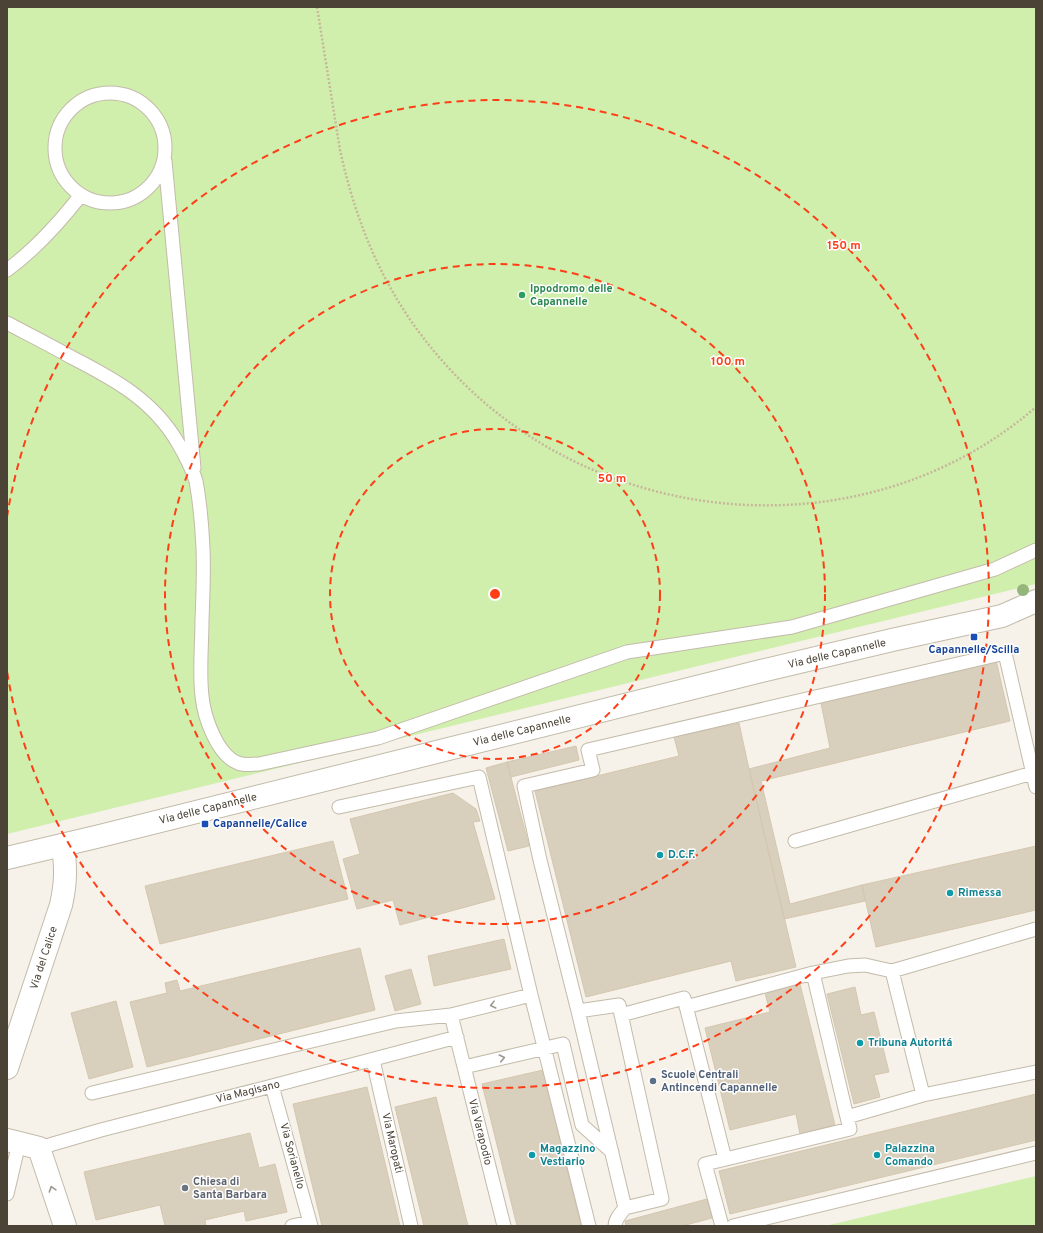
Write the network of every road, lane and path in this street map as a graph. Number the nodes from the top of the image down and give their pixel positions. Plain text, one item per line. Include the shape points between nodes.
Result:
1 (317, 7) edge
2 (164, 156) junction
3 (81, 195) junction
4 (7, 270) edge
5 (7, 323) edge
6 (1036, 407) edge
7 (196, 480) junction
8 (1036, 550) edge
9 (1036, 601) edge
10 (1002, 616) junction
11 (1036, 619) edge
12 (1034, 772) edge
13 (1036, 787) edge
14 (339, 807) dead end
15 (795, 841) dead end
16 (63, 845) junction
17 (7, 858) edge
18 (1036, 929) edge
19 (892, 971) junction
20 (813, 973) junction
21 (530, 996) junction
22 (686, 1007) junction
23 (578, 1011) junction
24 (621, 1014) junction
25 (451, 1015) junction
26 (457, 1037) junction
27 (544, 1048) junction
28 (373, 1060) junction
29 (464, 1067) junction
30 (7, 1068) edge
31 (1036, 1072) edge
32 (272, 1086) junction
33 (92, 1093) dead end
34 (923, 1095) junction
35 (847, 1117) junction
36 (22, 1144) edge
37 (612, 1152) junction
38 (1036, 1153) edge
39 (725, 1159) junction
40 (7, 1194) edge
41 (625, 1208) junction
42 (310, 1224) edge
43 (65, 1226) edge
44 (292, 1226) edge
45 (411, 1226) edge
46 (504, 1226) edge
47 (588, 1226) edge
48 (615, 1226) edge
49 (722, 1226) edge
50 (733, 1226) edge

1 - 6 path via 345,173 362,227 384,278 423,337 457,377 502,417 541,443 583,466 625,482 681,498 731,505 804,504 872,493 927,474 984,446
2 - 3 lane via 159,173 148,187 134,198 98,202
2 - 3 lane via 164,137 158,120 146,106 130,96 112,92 93,95 77,103 64,116 56,133 54,150 58,168 68,183
2 - 7 lane
3 - 4 lane via 36,247
5 - 7 lane via 102,373 144,401 172,433
7 - 8 lane via 203,547 202,697 217,744 231,760 243,764 259,764 378,738 627,652 792,627 995,569
9 - 10 street, Via delle Capannelle
10 - 11 street
10 - 16 street, Via delle Capannelle via 769,670
12 - 13 lane
12 - 15 lane
12 - 23 lane via 1005,653 588,750 593,770 524,786
14 - 21 lane via 479,777
16 - 17 street, Via delle Capannelle
16 - 30 street, Via del Calice via 66,876 61,905
18 - 19 lane
19 - 20 lane via 865,965
19 - 34 lane
20 - 22 lane
20 - 35 lane
21 -> 25 lane
21 - 27 lane
22 - 24 lane via 684,998
22 - 39 lane
23 - 24 lane via 619,1005
23 - 37 lane
24 - 41 lane via 662,1199
25 - 26 lane, Via Varapodio
25 - 33 lane via 396,1021
26 - 28 lane, Via Magisano
26 - 29 lane, Via Varapodio
29 -> 27 lane
27 - 37 lane via 563,1044 582,1125
27 - 47 lane
28 - 32 lane, Via Magisano
28 - 45 lane, Via Maropati
29 - 46 lane, Via Varapodio
31 - 34 lane
32 - 36 lane, Via Magisano via 101,1130
32 - 42 lane, Via Sorianello
34 - 35 lane
35 - 39 lane via 850,1129
36 - 40 lane
43 -> 36 street
37 - 41 lane
38 - 50 lane
39 - 49 lane via 705,1164
41 - 48 lane
42 - 44 lane

